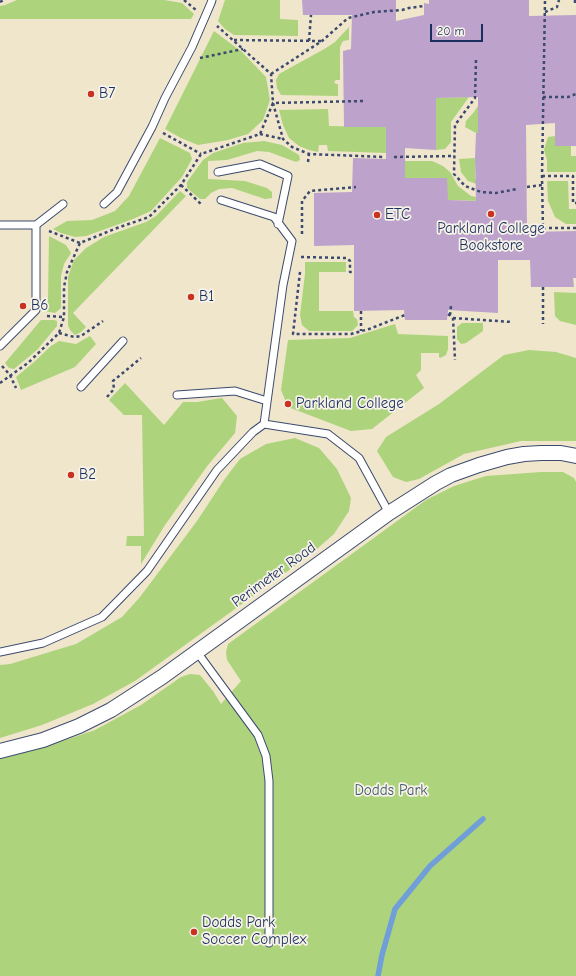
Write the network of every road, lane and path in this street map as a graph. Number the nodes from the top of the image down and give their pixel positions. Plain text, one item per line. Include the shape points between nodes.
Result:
1 (4, 0) edge
2 (184, 0) edge
3 (212, 0) edge
4 (545, 0) edge
5 (559, 0) edge
6 (575, 0) edge
7 (0, 2) edge
8 (424, 6) dead end
9 (575, 6) edge
10 (197, 10) dead end
11 (545, 12) junction
12 (310, 15) dead end
13 (217, 26) dead end
14 (234, 40) junction
15 (309, 41) junction
16 (322, 41) junction
17 (244, 49) junction
18 (200, 58) dead end
19 (476, 60) dead end
20 (271, 74) junction
21 (576, 94) edge
22 (543, 97) junction
23 (363, 101) dead end
24 (273, 103) junction
25 (163, 133) dead end
26 (260, 134) junction
27 (283, 139) junction
28 (201, 154) junction
29 (309, 154) junction
30 (454, 156) junction
31 (385, 157) dead end
32 (394, 157) dead end
33 (308, 162) dead end
34 (218, 172) dead end
35 (542, 176) junction
36 (181, 185) junction
37 (542, 185) junction
38 (356, 187) dead end
39 (527, 187) dead end
40 (517, 189) dead end
41 (222, 200) dead end
42 (576, 203) edge
43 (63, 204) dead end
44 (104, 204) dead end
45 (202, 205) dead end
46 (278, 224) junction
47 (0, 225) edge
48 (36, 225) junction
49 (543, 228) junction
50 (576, 228) edge
51 (543, 232) dead end
52 (302, 241) dead end
53 (80, 243) junction
54 (301, 257) dead end
55 (301, 265) dead end
56 (354, 272) dead end
57 (543, 287) dead end
58 (450, 306) dead end
59 (361, 311) dead end
60 (404, 315) dead end
61 (44, 316) dead end
62 (450, 316) junction
63 (64, 317) junction
64 (103, 321) dead end
65 (512, 322) dead end
66 (543, 324) dead end
67 (361, 331) junction
68 (59, 333) junction
69 (123, 340) dead end
70 (0, 346) edge
71 (141, 358) dead end
72 (455, 360) dead end
73 (2, 366) dead end
74 (10, 375) junction
75 (0, 383) edge
76 (81, 387) dead end
77 (16, 388) dead end
78 (177, 395) dead end
79 (106, 397) dead end
80 (268, 401) junction
81 (264, 424) junction
82 (576, 456) edge
83 (389, 513) junction
84 (0, 652) edge
85 (197, 652) junction
86 (0, 751) edge
87 (269, 943) dead end

1 - 7 path
2 - 10 path
3 - 44 lane via 192,47 145,140 117,192
4 - 11 path
5 - 11 path via 557,7
6 - 9 path
8 - 16 path via 348,18
11 - 22 path
12 - 15 path
13 - 14 path
14 - 15 path
14 - 17 path
15 - 16 path
16 - 20 path
17 - 18 path
17 - 20 path
19 - 30 path via 475,98 455,125
20 - 24 path
21 - 22 path via 568,97
22 - 35 path
23 - 24 path
24 - 26 path
24 - 27 path
25 - 28 path
26 - 27 path
26 - 28 path
27 - 29 path via 292,147
28 - 36 path
29 - 31 path
29 - 33 path
30 - 32 path
30 - 40 path via 454,174 465,186 481,192 496,193
34 - 46 lane via 260,164 288,176
35 - 37 path
35 - 42 path via 573,176 573,203
36 - 45 path
36 - 53 path via 149,216
37 - 39 path
37 - 49 path
38 - 52 path via 309,190 302,201
41 - 46 lane via 274,217
43 - 48 lane
46 - 80 lane via 292,240 283,285
47 - 48 lane
48 - 53 path
48 - 70 lane via 36,310
49 - 50 path
49 - 51 path
53 - 63 path via 67,272
54 - 56 path via 347,258 350,261 350,272
55 - 67 path via 293,334 351,334
57 - 66 path
58 - 62 path
59 - 67 path
60 - 67 path
61 - 63 path
62 - 65 path
62 - 72 path
63 - 68 path
64 - 68 path via 81,336
68 - 74 path via 28,363
69 - 76 lane
71 - 79 path via 113,381 114,389
73 - 74 path
74 - 75 path
74 - 77 path
78 - 80 lane via 235,391
80 - 81 lane
81 - 83 lane via 328,434 359,458
81 - 84 lane via 217,470 147,571 102,617 44,643
82 - 83 street, Perimeter Road via 541,453 478,464 450,475
83 - 85 street, Perimeter Road
85 - 86 street, Perimeter Road via 104,713 43,740
85 - 87 lane via 258,735 266,756 269,781

